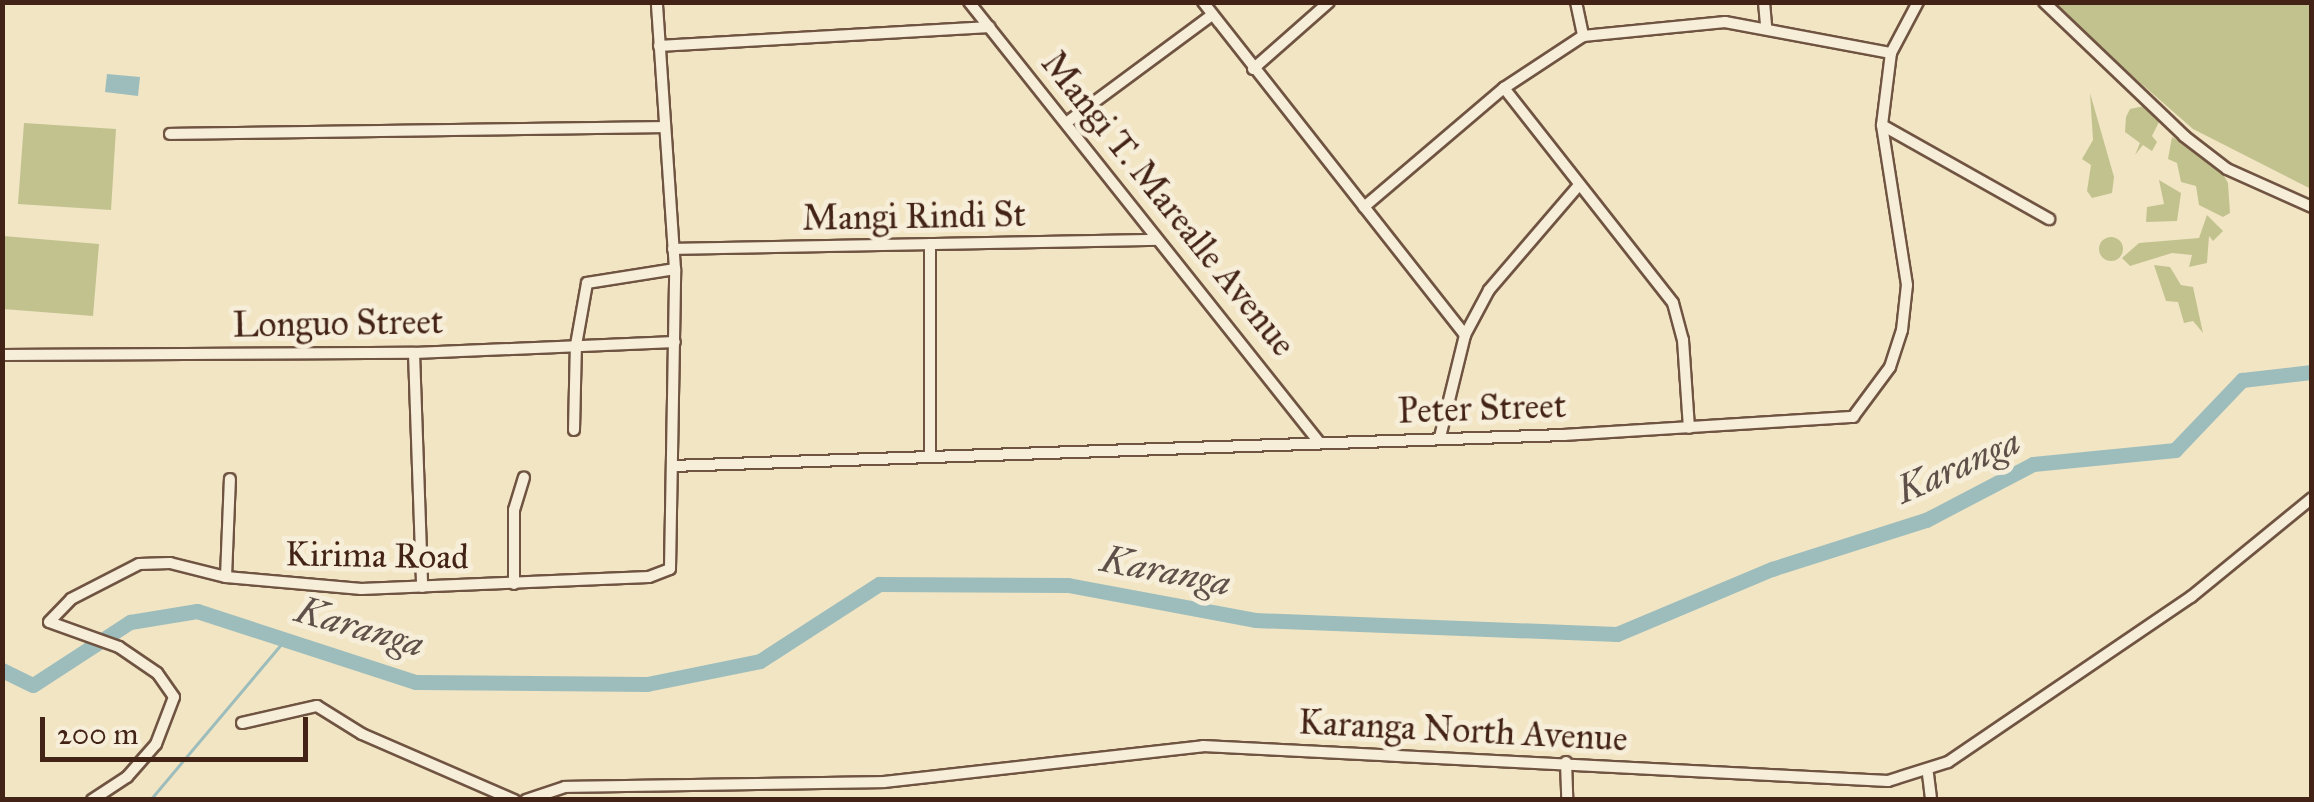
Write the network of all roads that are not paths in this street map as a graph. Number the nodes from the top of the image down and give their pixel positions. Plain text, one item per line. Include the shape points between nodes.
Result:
1 (657, 2) edge
2 (969, 2) edge
3 (1203, 2) edge
4 (1330, 2) edge
5 (1576, 2) edge
6 (1764, 2) edge
7 (1918, 2) edge
8 (2044, 2) edge
9 (1212, 15) junction
10 (1766, 26) junction
11 (990, 27) junction
12 (1583, 36) junction
13 (659, 46) junction
14 (1891, 53) junction
15 (1253, 69) junction
16 (1504, 88) junction
17 (1066, 123) junction
18 (1882, 125) junction
19 (663, 127) junction
20 (170, 134) dead end
21 (1578, 186) junction
22 (1364, 207) junction
23 (2312, 207) edge
24 (2049, 219) dead end
25 (1156, 240) junction
26 (930, 244) junction
27 (673, 249) junction
28 (675, 269) junction
29 (1464, 335) junction
30 (674, 342) junction
31 (576, 345) junction
32 (414, 353) junction
33 (2, 355) edge
34 (1688, 428) junction
35 (574, 430) dead end
36 (1440, 437) junction
37 (1319, 442) junction
38 (930, 455) junction
39 (672, 466) junction
40 (524, 477) dead end
41 (230, 479) dead end
42 (2312, 498) edge
43 (226, 577) junction
44 (514, 584) junction
45 (422, 587) junction
46 (242, 723) dead end
47 (1566, 762) junction
48 (1928, 774) junction
49 (92, 800) edge
50 (514, 800) edge
51 (526, 800) edge
52 (1567, 800) edge
53 (1931, 800) edge

1 - 13 street
2 - 11 street, Mangi T. Marealle Avenue
3 - 9 street
4 - 15 street
5 - 12 street
6 - 10 street
7 - 14 street, Peter Street
8 - 23 street via 2184,136 2266,190
9 - 15 street
9 - 17 street
10 - 12 street via 1677,23
10 - 14 street
11 - 13 street
11 - 17 street, Mangi T. Marealle Avenue
12 - 16 street
13 - 19 street
14 - 18 street, Peter Street
15 - 22 street
16 - 21 street
16 - 22 street
17 - 25 street, Mangi T. Marealle Avenue
18 - 24 street
18 - 34 street, Peter Street via 1907,285 1902,330 1870,401 1836,423
19 - 20 street
19 - 27 street
21 - 29 street via 1489,290
21 - 34 street via 1673,303 1683,340
22 - 29 street
25 - 26 street, Mangi Rindi St
25 - 37 street, Mangi T. Marealle Avenue via 1278,383
26 - 27 street, Mangi Rindi St
26 - 38 street
27 - 28 street
28 - 30 street
28 - 31 street via 591,280 582,296
29 - 36 street
30 - 31 street, Longuo Street
30 - 39 street
31 - 32 street, Longuo Street
31 - 35 street
32 - 33 street, Longuo Street
32 - 45 street
34 - 36 street, Peter Street
36 - 37 street, Peter Street
37 - 38 street, Peter Street
38 - 39 street, Peter Street
39 - 44 street, Kirima Road via 666,574
40 - 44 street via 514,510
41 - 43 street
42 - 48 street, Karanga North Avenue via 2191,597
43 - 45 street, Kirima Road
43 - 49 street, Kirima Road via 170,563 138,564 51,615 57,630 119,646 157,673 175,706 136,768
44 - 45 street, Kirima Road
46 - 50 street via 317,706 362,734
47 - 48 street, Karanga North Avenue via 1888,781
47 - 51 street, Karanga North Avenue via 1203,746 869,783 565,787
47 - 52 street
48 - 53 street

